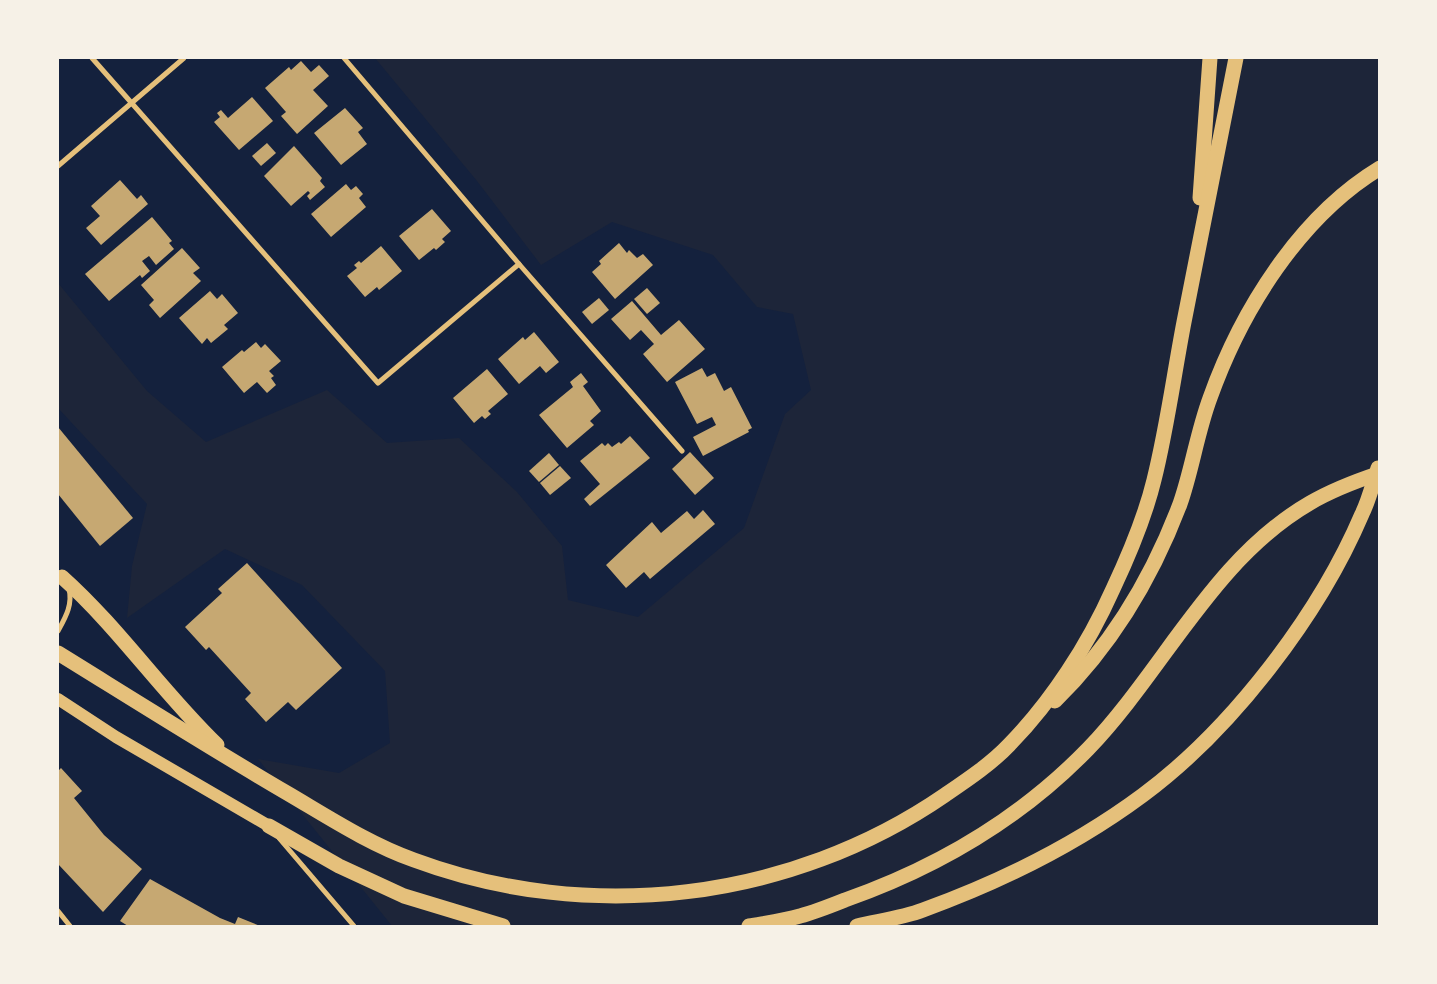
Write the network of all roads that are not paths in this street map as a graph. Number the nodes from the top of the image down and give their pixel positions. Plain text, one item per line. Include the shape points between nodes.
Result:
1 (92, 58) edge
2 (184, 58) edge
3 (344, 58) edge
4 (1210, 58) edge
5 (1236, 58) edge
6 (130, 103) junction
7 (58, 166) edge
8 (1380, 168) edge
9 (1196, 262) junction
10 (519, 264) junction
11 (682, 452) dead end
12 (1380, 464) edge
13 (1380, 473) edge
14 (60, 574) edge
15 (58, 630) edge
16 (58, 653) edge
17 (58, 699) edge
18 (1008, 747) junction
19 (236, 764) junction
20 (269, 826) junction
21 (58, 911) edge
22 (70, 926) edge
23 (354, 926) edge
24 (503, 926) edge
25 (749, 926) edge
26 (857, 926) edge

1 - 6 street
2 - 6 street
3 - 10 street
4 - 9 highway
5 - 9 highway
6 - 7 street
6 - 10 street via 378,383
8 - 18 highway via 1362,178 1323,212 1273,274 1246,318 1209,400 1180,503 1156,561 1133,604 1106,644 1073,682
9 - 18 highway via 1154,482 1137,530 1113,590 1082,649
10 - 11 street
12 - 26 highway via 1363,513 1314,605 1259,679 1185,760 1085,834 1016,870 922,910
13 - 25 highway via 1309,503 1250,550 1209,596 1089,748 1014,813 936,862 867,893 801,916
14 - 15 street via 71,600
14 - 19 highway via 92,604 172,698
16 - 19 highway
17 - 20 main road via 116,737
18 - 19 highway via 925,808 841,851 791,869 742,881 649,897 558,895 453,874 411,860 360,835
20 - 23 street
20 - 24 highway via 339,866 404,896
21 - 22 street

